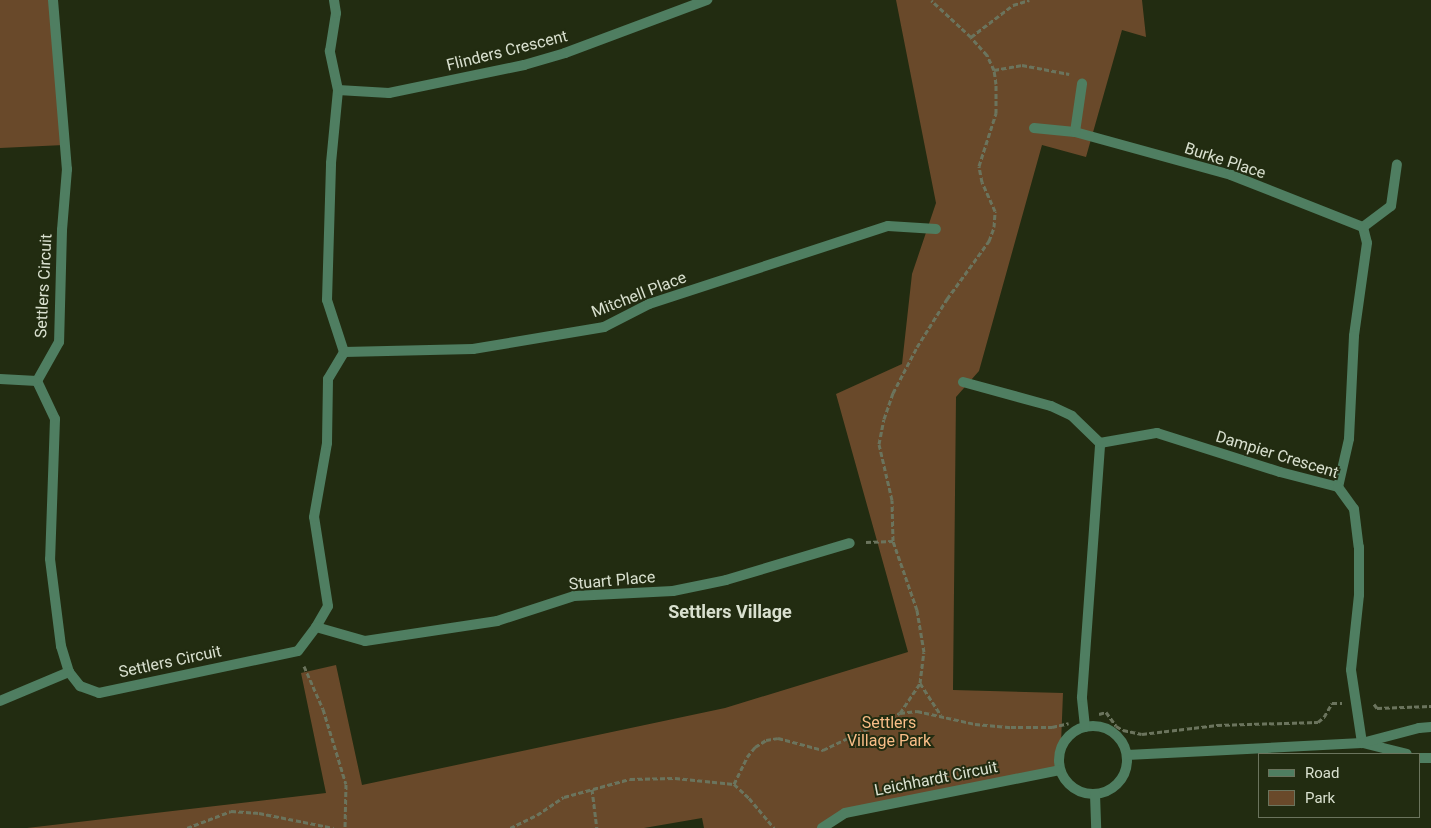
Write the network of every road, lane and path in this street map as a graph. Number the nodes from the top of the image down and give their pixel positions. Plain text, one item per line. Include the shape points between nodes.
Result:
1 (52, 0) edge
2 (334, 0) edge
3 (706, 0) edge
4 (931, 0) edge
5 (1028, 0) edge
6 (971, 37) junction
7 (994, 70) junction
8 (1082, 84) joint
9 (338, 90) junction
10 (1034, 128) dead end
11 (1075, 132) junction
12 (1396, 164) dead end
13 (1363, 227) junction
14 (936, 229) dead end
15 (344, 352) junction
16 (0, 379) edge
17 (38, 381) junction
18 (963, 382) dead end
19 (1100, 442) junction
20 (1338, 487) junction
21 (893, 541) junction
22 (850, 543) joint
23 (316, 627) junction
24 (298, 650) junction
25 (69, 672) junction
26 (920, 683) junction
27 (0, 701) edge
28 (900, 713) dead end
29 (941, 716) dead end
30 (1085, 727) junction
31 (1431, 727) edge
32 (1362, 743) junction
33 (1403, 753) edge
34 (1127, 755) junction
35 (1060, 770) junction
36 (592, 789) junction
37 (1095, 794) junction
38 (187, 828) edge
39 (334, 828) edge
40 (344, 828) edge
41 (510, 828) edge
42 (597, 828) edge
43 (774, 828) edge
44 (822, 828) edge
45 (1096, 828) edge

1 - 17 street, Settlers Circuit via 67,169 59,342
2 - 9 street via 336,13 330,51
3 - 9 street, Flinders Crescent via 524,65 389,93
4 - 6 path
5 - 6 path via 1013,6
6 - 7 path via 987,55
7 - 8 path via 1022,65 1076,75
7 - 21 path via 996,113 979,166 982,182 995,211 994,228 989,241 916,346 884,419 879,444 892,500
8 - 11 street
9 - 15 street via 331,163 327,300
10 - 11 street, Burke Place
11 - 13 street, Burke Place via 1231,175
12 - 13 street via 1391,206
13 - 20 street via 1367,243 1354,336 1349,440
14 - 15 street, Mitchell Place via 888,226 649,304 604,327 473,349
15 - 23 street via 328,379 327,442 314,517 328,606
16 - 17 street
17 - 25 street via 55,419 50,559 61,646
18 - 19 street via 1051,406 1072,416
19 - 20 street, Dampier Crescent via 1157,433
19 - 30 street via 1082,697
20 - 32 street, Dampier Crescent via 1354,509 1358,547 1359,595 1351,670
21 - 22 path
21 - 26 path via 917,610 924,652
22 - 23 street, Stuart Place via 726,580 673,591 574,596 497,621 365,641
23 - 24 street
24 - 25 street, Settlers Circuit via 99,693 80,686
24 - 40 path via 323,709 346,784
25 - 27 street
26 - 28 path
26 - 29 path
30 - 34 street via 1107,729 1119,738
30 - 35 street via 1063,744 1059,755
31 - 32 street
32 - 33 street
32 - 34 street
34 - 37 street via 1123,776 1112,789
35 - 37 street via 1074,789
35 - 44 street, Leichhardt Circuit via 845,813
36 - 41 path via 564,797
36 - 42 path
36 - 43 path via 630,779 675,778 734,784
37 - 45 street
38 - 39 path via 231,811 259,813

